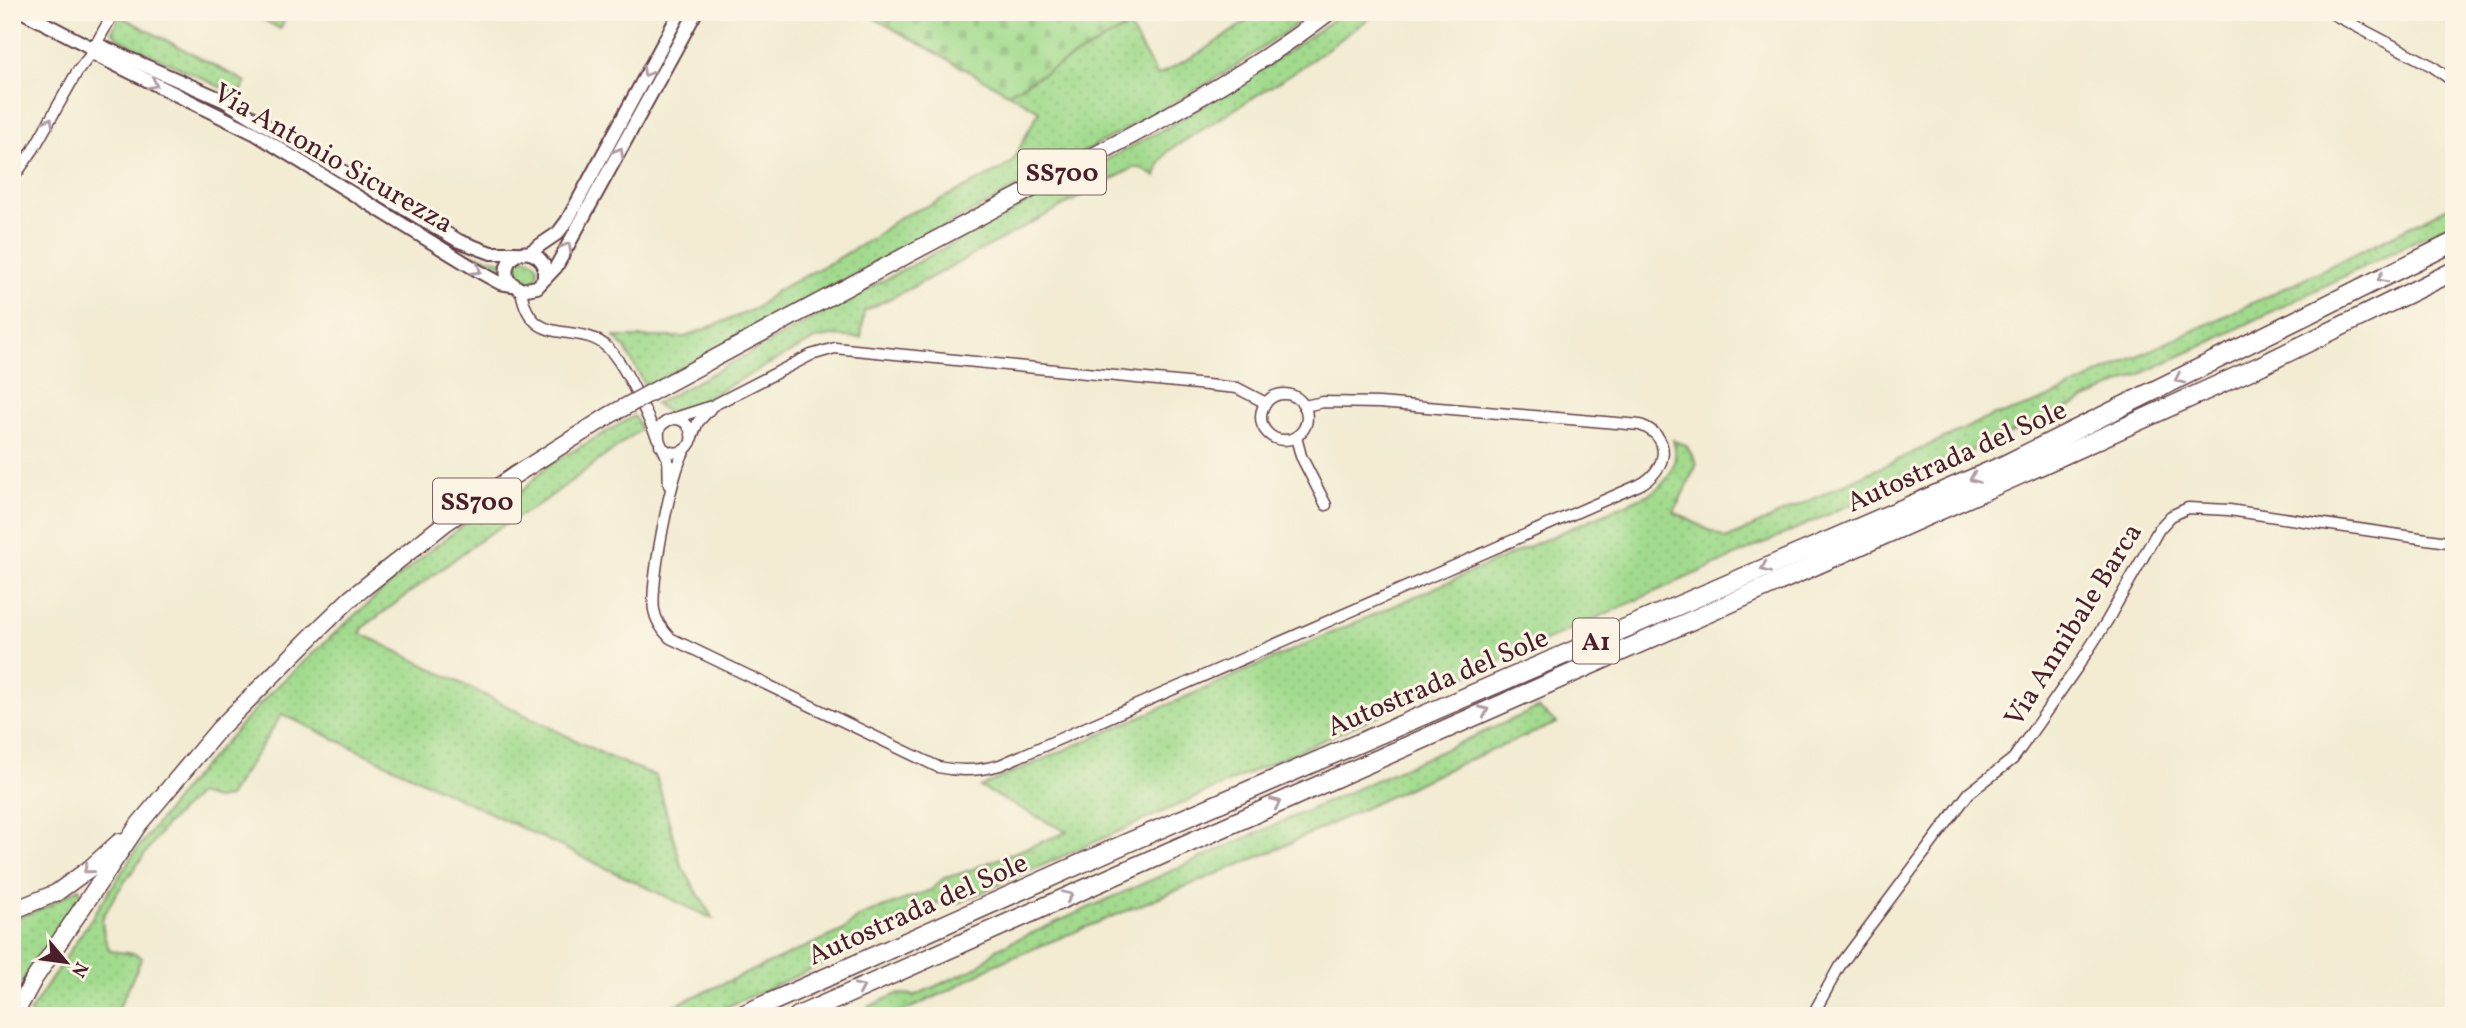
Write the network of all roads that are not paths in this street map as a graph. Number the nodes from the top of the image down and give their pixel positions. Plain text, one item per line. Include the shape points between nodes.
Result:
1 (23, 12) edge
2 (114, 12) edge
3 (680, 12) edge
4 (696, 12) edge
5 (1329, 12) edge
6 (2329, 12) edge
7 (93, 48) junction
8 (2454, 82) edge
9 (12, 180) edge
10 (2450, 243) edge
11 (523, 252) junction
12 (2454, 271) edge
13 (544, 278) junction
14 (517, 288) junction
15 (1266, 403) junction
16 (712, 406) junction
17 (1304, 406) junction
18 (643, 408) junction
19 (672, 419) junction
20 (692, 437) junction
21 (1296, 437) junction
22 (659, 442) junction
23 (685, 450) junction
24 (670, 490) junction
25 (1326, 505) dead end
26 (2454, 543) edge
27 (139, 824) junction
28 (12, 911) edge
29 (14, 1013) edge
30 (740, 1016) edge
31 (798, 1016) edge
32 (1812, 1016) edge

1 - 7 street
2 - 7 street
3 -> 11 street via 566,221 558,233
13 -> 4 street via 556,267
5 - 27 highway, SS700, bridge via 1234,76 1143,129 610,415 515,475 351,598 219,729
6 - 8 street
9 -> 7 street
7 - 11 street, Via Antonio Sicurezza via 225,100 459,241 491,253
7 -> 14 street, Via Antonio Sicurezza via 243,127 480,272
10 -> 30 highway, Autostrada del Sole / A1 via 2004,465 1127,843
11 - 13 street via 541,259
11 - 14 street via 506,268 508,280
31 -> 12 highway, Autostrada del Sole / A1 via 2015,477 2262,365
13 - 14 street via 537,287
14 - 18 street via 526,312 539,325 608,347
15 - 16 street via 1237,388 835,348 811,355
15 - 17 street via 1287,394
15 - 21 street via 1261,417 1267,433 1280,440
16 - 19 street
16 - 20 street
17 - 21 street via 1307,420
17 - 24 street via 1379,403 1640,425 1658,439 1663,456 1656,474 1639,485 1000,765 966,771 939,767 670,638 654,614 654,601
18 - 19 street
18 - 22 street
19 - 20 street via 686,422
19 - 22 street via 660,427
20 - 23 street
21 - 25 street
22 - 23 street via 670,452
22 - 24 street via 667,457
23 - 24 street
26 - 32 street, Via Annibale Barca via 2229,510 2188,508 2171,516 2029,737 2012,759 1969,793 1839,967
27 -> 28 highway via 56,893
27 - 29 highway, SS700, bridge

